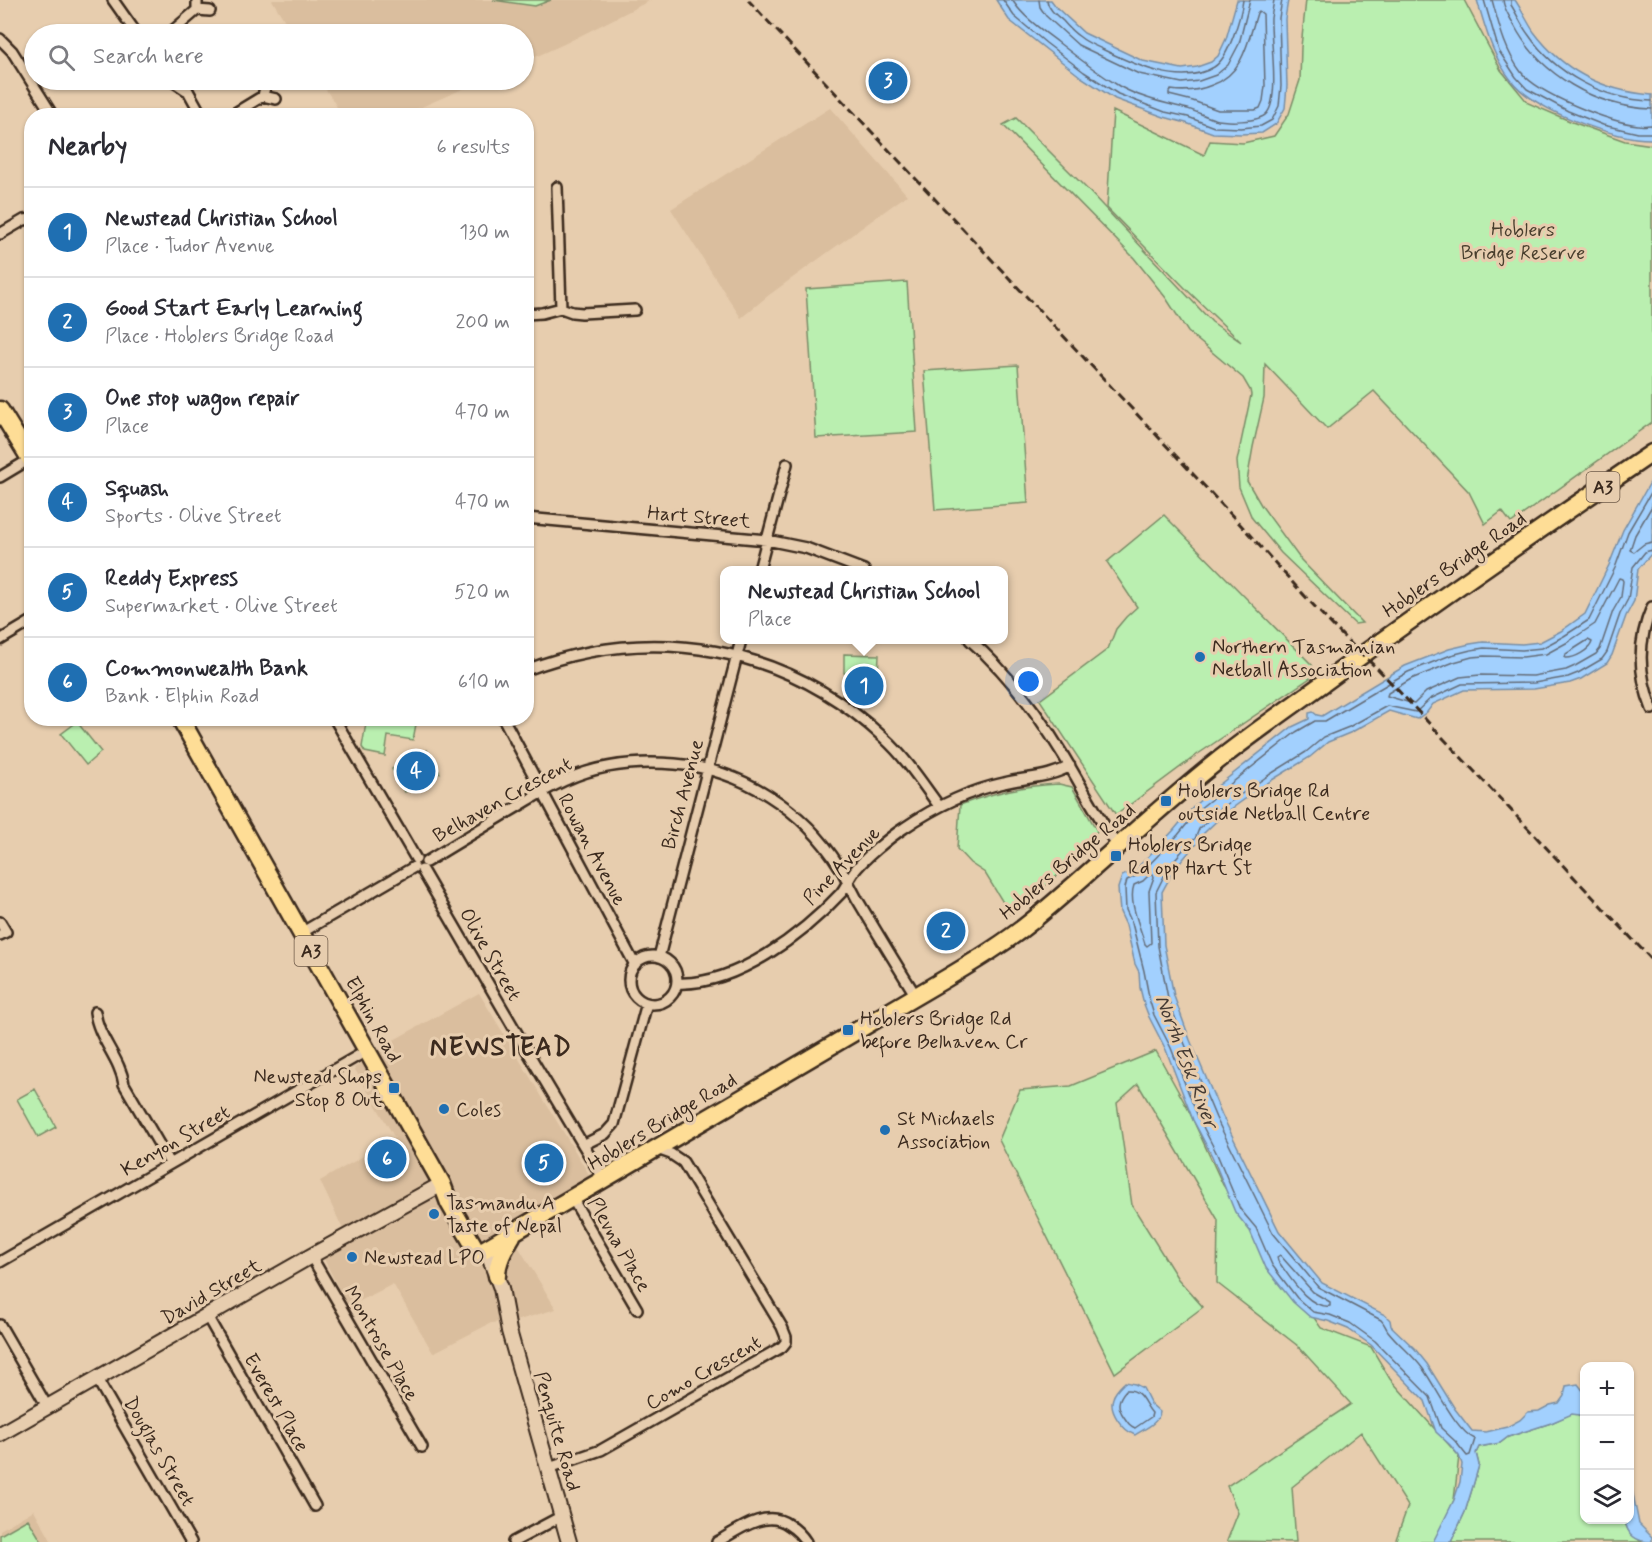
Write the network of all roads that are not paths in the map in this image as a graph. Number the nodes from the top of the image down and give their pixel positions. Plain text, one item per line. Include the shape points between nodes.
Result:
1 (113, 0) edge
2 (197, 5) edge
3 (210, 11) dead end
4 (130, 24) edge
5 (179, 24) edge
6 (0, 39) edge
7 (24, 70) edge
8 (37, 90) edge
9 (264, 90) edge
10 (188, 91) edge
11 (263, 96) junction
12 (276, 99) dead end
13 (48, 108) edge
14 (198, 108) edge
15 (243, 108) edge
16 (557, 187) dead end
17 (24, 220) edge
18 (0, 234) edge
19 (561, 308) junction
20 (635, 310) dead end
21 (534, 314) edge
22 (0, 410) edge
23 (24, 449) edge
24 (1652, 453) edge
25 (24, 464) edge
26 (787, 465) dead end
27 (0, 477) edge
28 (534, 519) edge
29 (767, 540) junction
30 (760, 566) edge
31 (853, 566) edge
32 (1652, 607) edge
33 (24, 626) edge
34 (0, 640) edge
35 (740, 644) edge
36 (975, 644) edge
37 (737, 656) junction
38 (534, 667) edge
39 (1652, 709) edge
40 (185, 726) edge
41 (338, 726) edge
42 (507, 726) edge
43 (1070, 766) junction
44 (707, 769) junction
45 (542, 792) junction
46 (939, 806) junction
47 (1118, 847) junction
48 (419, 864) junction
49 (848, 883) junction
50 (0, 922) edge
51 (301, 933) junction
52 (0, 935) edge
53 (659, 957) junction
54 (635, 965) junction
55 (677, 982) junction
56 (916, 996) junction
57 (647, 1003) junction
58 (95, 1012) dead end
59 (368, 1050) junction
60 (583, 1145) junction
61 (656, 1149) junction
62 (170, 1163) junction
63 (604, 1180) junction
64 (442, 1184) junction
65 (572, 1198) junction
66 (514, 1232) junction
67 (482, 1251) junction
68 (311, 1256) junction
69 (0, 1262) edge
70 (498, 1276) junction
71 (637, 1309) dead end
72 (207, 1316) junction
73 (0, 1325) edge
74 (509, 1331) junction
75 (97, 1379) junction
76 (48, 1408) junction
77 (0, 1434) edge
78 (422, 1447) dead end
79 (549, 1468) junction
80 (315, 1506) dead end
81 (562, 1516) junction
82 (191, 1542) edge
83 (513, 1542) edge
84 (569, 1542) edge
85 (717, 1542) edge
86 (806, 1542) edge

1 - 4 street
2 - 3 street
2 - 5 street
6 - 7 street
8 - 13 street
9 - 11 street
10 - 14 street
11 - 12 street
11 - 15 street
16 - 19 street
17 - 18 street
19 - 20 street via 582,313
19 - 21 street
22 - 23 highway
24 - 47 highway, Hoblers Bridge Road / A3 via 1216,762
25 - 27 street
26 - 29 street
28 - 29 street, Hart Street
29 - 30 street
29 - 31 street, Hart Street via 806,548
32 - 39 street via 1642,639 1641,660
33 - 34 street
35 - 37 street, Birch Avenue
36 - 43 street via 1027,700
37 - 38 street via 688,647 632,646 583,653
37 - 44 street, Birch Avenue
37 - 46 street via 798,679 859,717 909,765
40 - 51 highway, Elphin Road / A3
41 - 48 street, Olive Street
42 - 45 street, Rowan Avenue
43 - 46 street, Pine Avenue via 1055,774 973,792
43 - 47 street
44 - 45 street, Belhaven Crescent via 666,763 603,767
44 - 49 street, Belhaven Crescent via 745,783 801,819
44 - 53 street, Birch Avenue
45 - 48 street, Belhaven Crescent
45 - 54 street, Rowan Avenue
46 - 49 street, Pine Avenue via 891,837 853,873
47 - 56 highway, Hoblers Bridge Road / A3 via 1031,922
48 - 51 street, Belhaven Crescent
48 - 60 street, Olive Street
49 - 55 street, Pine Avenue via 811,922 764,956 705,981
49 - 56 street, Belhaven Crescent
50 - 52 street via 6,932
51 - 59 highway, Elphin Road / A3
53 - 54 street via 646,957
53 - 55 street via 670,964
54 - 57 street via 629,979 631,987
55 - 57 street via 670,997
56 - 61 highway, Hoblers Bridge Road / A3
57 - 60 street via 614,1124 605,1134
58 - 62 street via 124,1084
59 - 62 street, Kenyon Street
59 - 64 highway, Elphin Road / A3
60 - 63 street, Olive Street
61 - 63 highway, Hoblers Bridge Road / A3
61 - 79 street, Como Crescent via 683,1162 782,1327 786,1342 601,1450
62 - 69 street, Kenyon Street
63 - 65 highway, Hoblers Bridge Road / A3
64 - 67 highway, Elphin Road / A3 via 449,1203
64 - 68 street, David Street
65 - 66 highway, Hoblers Bridge Road / A3
65 - 71 street, Plevna Place
66 - 67 highway, Hoblers Bridge Road / A3
66 - 70 highway via 501,1257
67 - 70 street, Penquite Road
67 - 74 street, Penquite Road
68 - 72 street, David Street
68 - 78 street, Montrose Place
70 - 74 street, Penquite Road
72 - 75 street, David Street
72 - 80 street, Everest Place
73 - 76 street
74 - 79 street, Penquite Road
75 - 76 street, David Street
75 - 82 street, Douglas Street
76 - 77 street, David Street
79 - 81 street, Penquite Road
81 - 83 street
81 - 84 street, Penquite Road
85 - 86 street via 753,1522 774,1519 801,1534

